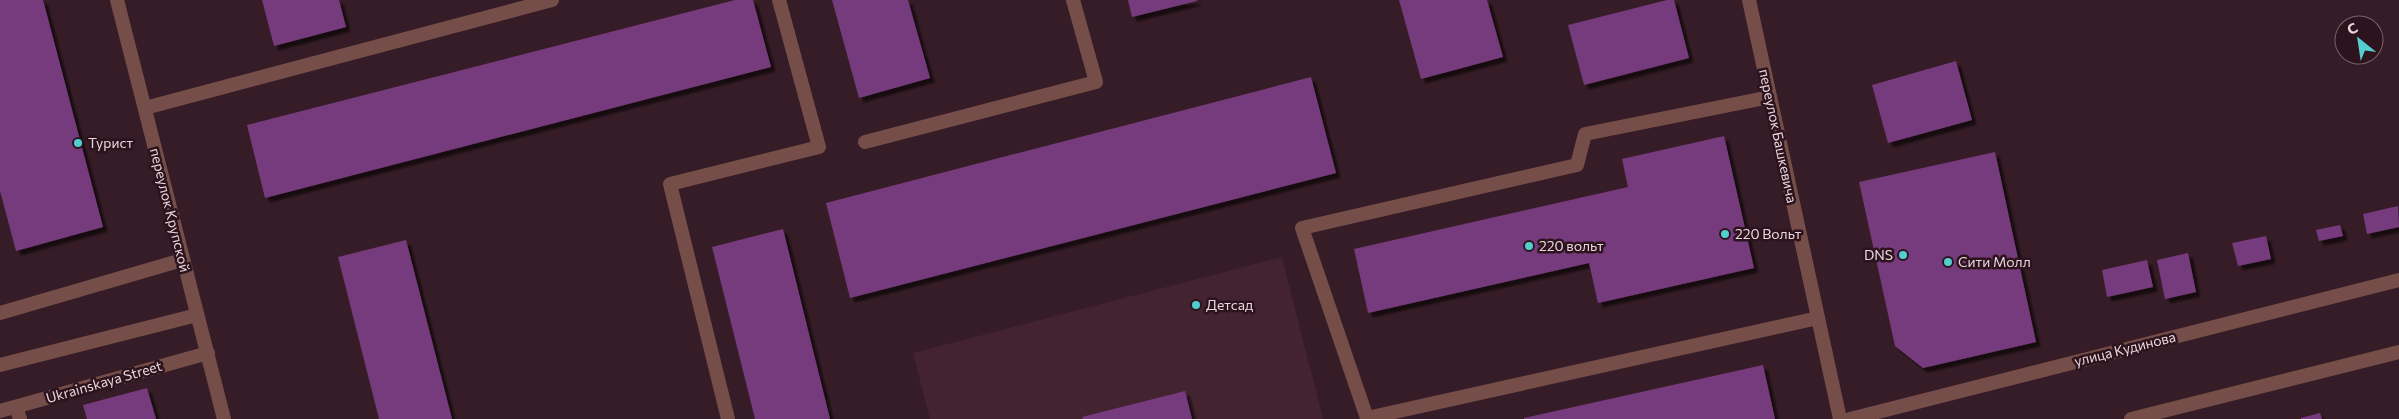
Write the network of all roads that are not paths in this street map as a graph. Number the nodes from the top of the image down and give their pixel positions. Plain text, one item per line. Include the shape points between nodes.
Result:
1 (117, 0) edge
2 (552, 0) edge
3 (779, 0) edge
4 (1073, 0) edge
5 (1749, 0) edge
6 (1770, 97) junction
7 (145, 108) junction
8 (865, 142) dead end
9 (182, 260) junction
10 (2399, 280) edge
11 (0, 312) edge
12 (197, 315) junction
13 (1818, 318) junction
14 (2399, 352) edge
15 (208, 353) junction
16 (0, 365) edge
17 (0, 411) edge
18 (18, 413) edge
19 (224, 419) edge
20 (728, 419) edge
21 (1840, 419) edge
22 (1850, 419) edge
23 (2132, 419) edge

1 - 7 street, переулок Крупской
2 - 7 street
3 - 20 street via 819,147 670,184
4 - 8 street via 1096,82
5 - 6 street, переулок Башкевича
6 - 13 street, переулок Башкевича
6 - 13 street via 1585,134 1577,165 1302,228 1368,418
7 - 9 street, переулок Крупской
9 - 11 street
9 - 12 street, переулок Крупской
10 - 22 street, улица Кудинова
12 - 15 street, переулок Крупской
12 - 16 street
13 - 21 street, переулок Башкевича
14 - 23 street
15 - 18 street, Ukrainskaya Street
15 - 19 street, переулок Крупской
17 - 18 street, Ukrainskaya Street

